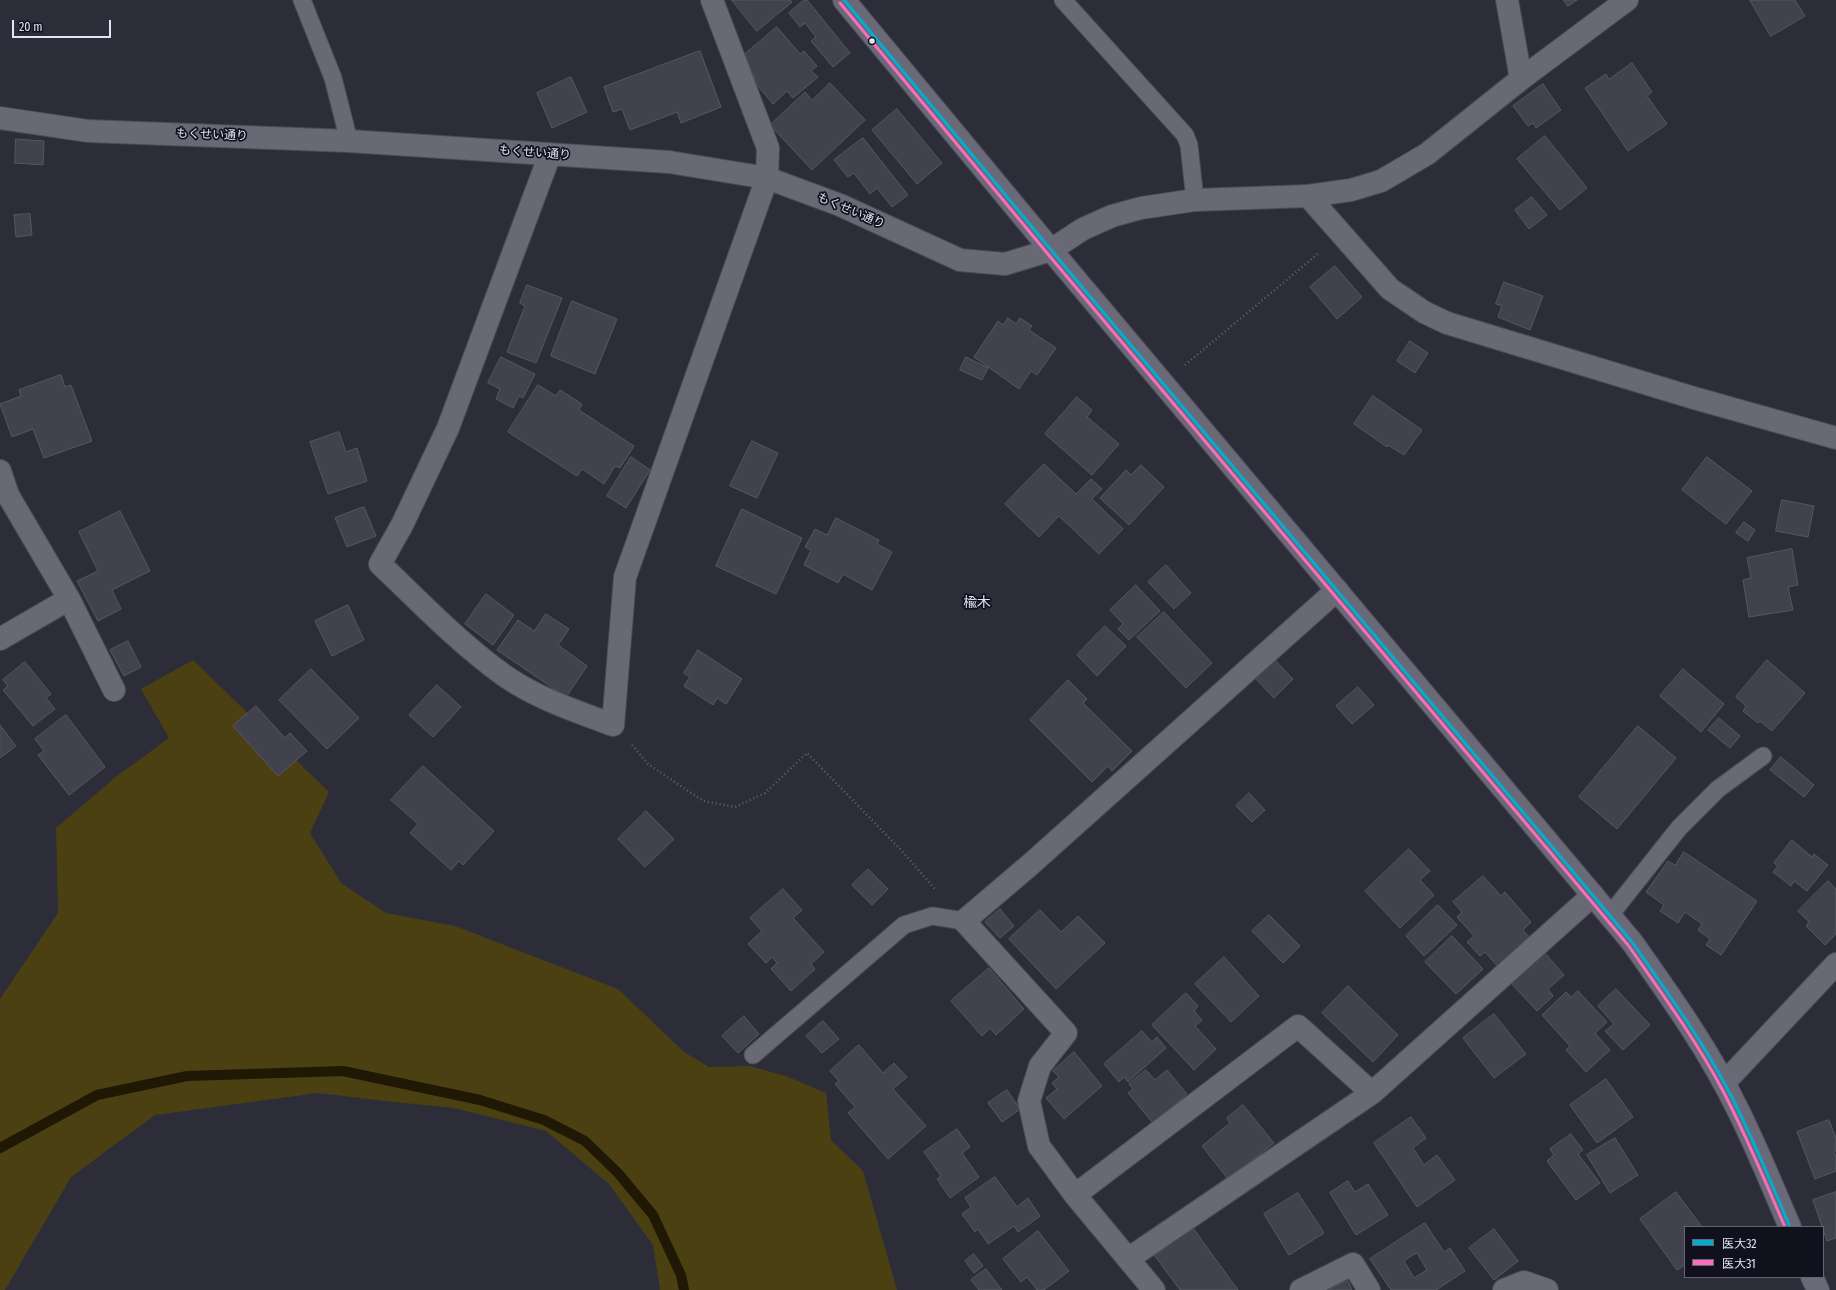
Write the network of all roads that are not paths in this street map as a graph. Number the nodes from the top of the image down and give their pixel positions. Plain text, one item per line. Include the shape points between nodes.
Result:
1 (302, 0) edge
2 (712, 0) edge
3 (844, 0) edge
4 (1063, 0) edge
5 (1507, 0) edge
6 (1627, 0) edge
7 (1521, 79) junction
8 (0, 118) edge
9 (349, 141) junction
10 (550, 154) junction
11 (767, 178) junction
12 (1308, 196) junction
13 (1195, 200) junction
14 (1051, 250) junction
15 (1836, 438) edge
16 (0, 471) edge
17 (1337, 590) junction
18 (69, 599) junction
19 (0, 638) edge
20 (114, 690) dead end
21 (1763, 756) dead end
22 (1593, 895) junction
23 (1610, 916) junction
24 (964, 921) junction
25 (1836, 964) edge
26 (754, 1055) dead end
27 (1724, 1083) junction
28 (1372, 1093) junction
29 (1075, 1195) junction
30 (1790, 1226) edge
31 (1128, 1259) junction
32 (1812, 1278) edge
33 (1154, 1290) edge
34 (1301, 1290) edge
35 (1369, 1290) edge
36 (1504, 1290) edge
37 (1546, 1290) edge
38 (1818, 1290) edge

1 - 9 lane via 333,78
2 - 11 street via 768,148
3 - 14 main road
4 - 13 lane via 1184,135 1189,145
5 - 7 street
6 - 7 street, もくせい通り
7 - 12 street, もくせい通り via 1427,154 1381,181 1351,190
8 - 9 street, もくせい通り via 88,131
9 - 10 street, もくせい通り
10 - 11 street, もくせい通り via 669,162
10 - 11 street via 448,428 402,525 380,564 450,630 506,676 554,704 613,725 624,577
11 - 14 street, もくせい通り via 840,205 960,260 1005,264
12 - 13 street, もくせい通り
12 - 15 street via 1390,289 1424,312 1447,323
13 - 14 street, もくせい通り via 1141,208 1112,216 1083,229
14 - 17 main road
16 - 18 street via 8,495
17 - 22 main road
17 - 24 street
18 - 19 street
18 - 20 street
21 - 23 lane via 1718,789 1679,828
22 - 23 main road
22 - 28 street
23 - 27 main road via 1632,942 1682,1013
24 - 26 lane via 932,916 904,925
24 - 29 street via 1066,1033 1040,1066 1029,1101 1039,1146
25 - 27 street
27 - 30 main road
28 - 29 street via 1298,1026
28 - 31 street
29 - 31 street
31 - 33 street
32 - 38 main road
34 - 35 street via 1353,1264
36 - 37 street via 1524,1282

